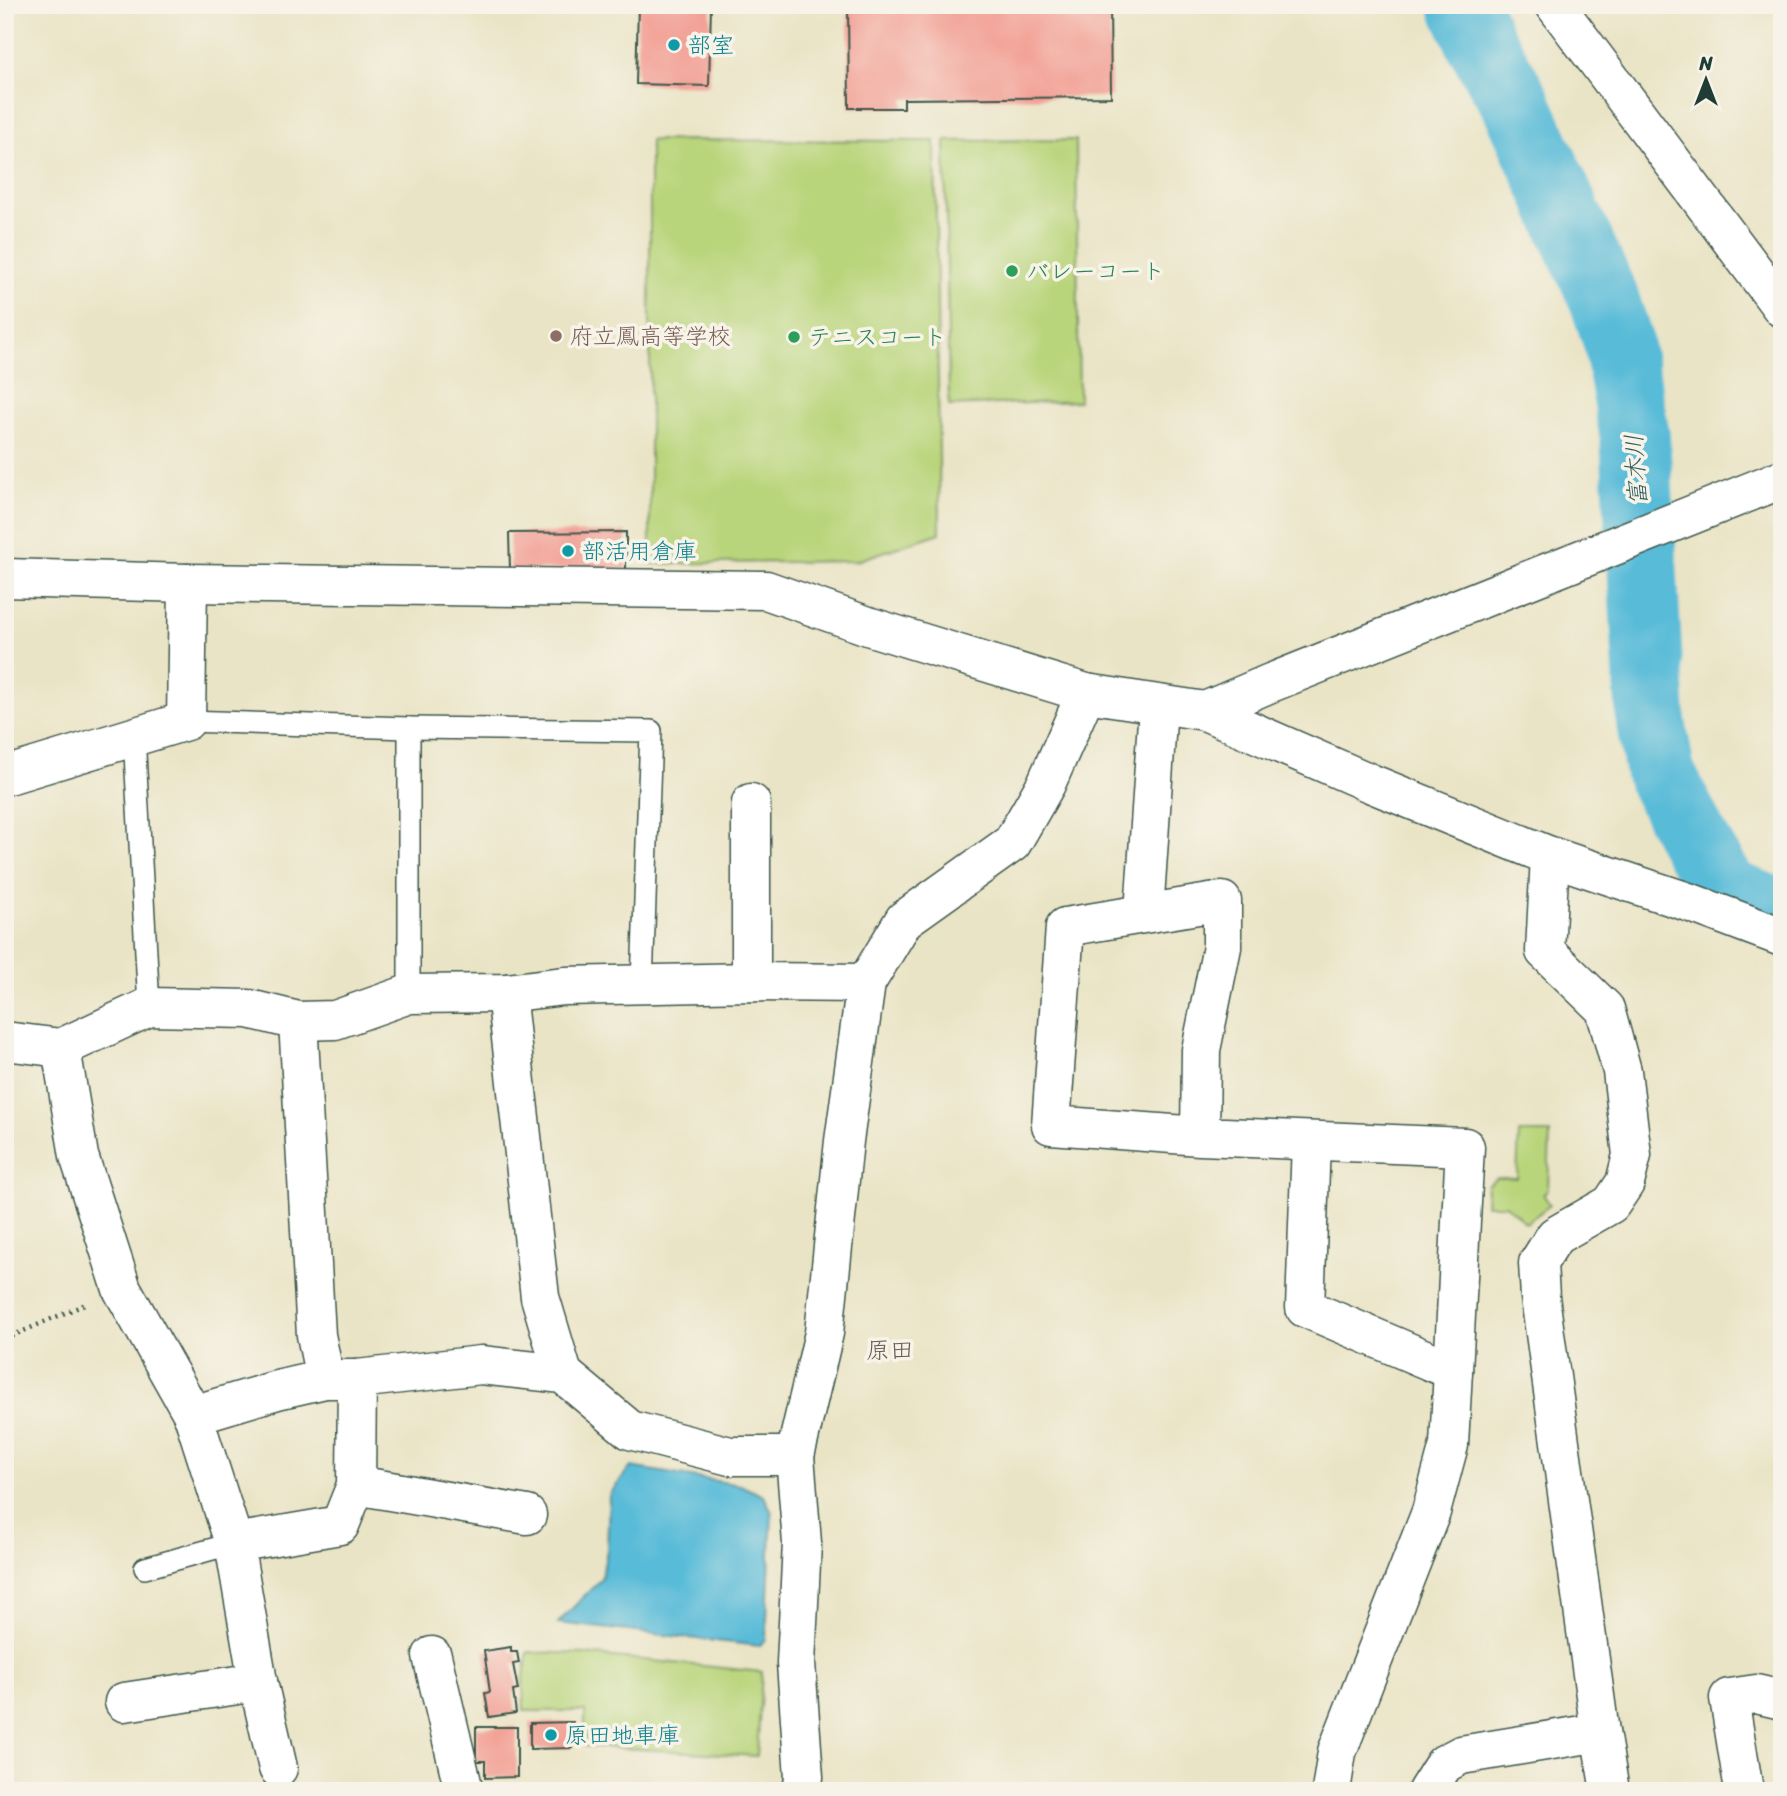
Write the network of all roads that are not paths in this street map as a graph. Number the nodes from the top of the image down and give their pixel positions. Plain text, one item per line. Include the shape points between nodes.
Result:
1 (1555, 5) edge
2 (1782, 308) edge
3 (1782, 479) edge
4 (5, 578) edge
5 (188, 583) junction
6 (1086, 693) junction
7 (1158, 706) junction
8 (1205, 712) junction
9 (186, 721) junction
10 (409, 728) junction
11 (134, 735) junction
12 (5, 776) edge
13 (751, 803) dead end
14 (1550, 856) junction
15 (1144, 913) junction
16 (1782, 937) edge
17 (751, 982) junction
18 (866, 983) junction
19 (642, 984) junction
20 (506, 993) junction
21 (409, 994) junction
22 (149, 1007) junction
23 (298, 1021) junction
24 (5, 1041) edge
25 (61, 1048) junction
26 (1200, 1136) junction
27 (1311, 1142) junction
28 (1453, 1370) junction
29 (563, 1374) junction
30 (341, 1379) junction
31 (192, 1415) junction
32 (795, 1456) junction
33 (356, 1485) junction
34 (527, 1515) dead end
35 (234, 1544) junction
36 (145, 1568) dead end
37 (432, 1656) dead end
38 (258, 1682) junction
39 (1782, 1700) edge
40 (124, 1702) dead end
41 (1600, 1732) junction
42 (278, 1768) dead end
43 (464, 1791) edge
44 (802, 1791) edge
45 (1331, 1791) edge
46 (1427, 1791) edge
47 (1610, 1791) edge
48 (1744, 1791) edge

1 - 2 street
3 - 8 street
4 - 5 street
5 - 6 street via 766,590
5 - 9 street
6 - 7 street
6 - 18 street via 1046,784 1012,843 904,920
7 - 8 street
7 - 15 street
8 - 14 street
9 - 10 lane
9 - 11 street
10 - 19 lane via 651,731
10 - 21 lane
11 - 12 street
11 - 22 lane
13 - 17 street
14 - 16 street
14 - 41 street via 1545,951 1605,1009 1622,1071 1632,1155 1625,1183 1611,1204 1555,1236 1538,1263
15 - 26 street via 1222,901 1222,947 1201,1050
15 - 26 street via 1065,927 1051,1125
17 - 18 street
17 - 19 street
18 - 32 street via 824,1333
19 - 20 street
20 - 21 street
20 - 29 street via 540,1297
21 - 23 street via 335,1020
22 - 23 street via 249,1009
22 - 25 street
23 - 30 street via 316,1335
24 - 25 street
25 - 31 street via 79,1156 122,1289
26 - 27 street
27 - 28 street via 1305,1308
27 - 28 street via 1465,1147
28 - 45 street via 1449,1446 1432,1512 1337,1752
29 - 30 street via 481,1365
29 - 32 street via 631,1430 730,1456
30 - 31 street via 277,1390
30 - 33 street
31 - 35 street
32 - 44 street via 802,1544 796,1662
33 - 34 street
33 - 35 street via 340,1525
35 - 36 lane
35 - 38 street
37 - 43 street
38 - 40 street
38 - 42 street
39 - 48 street via 1756,1694 1729,1698
41 - 46 street via 1461,1755 1444,1764
41 - 47 street

